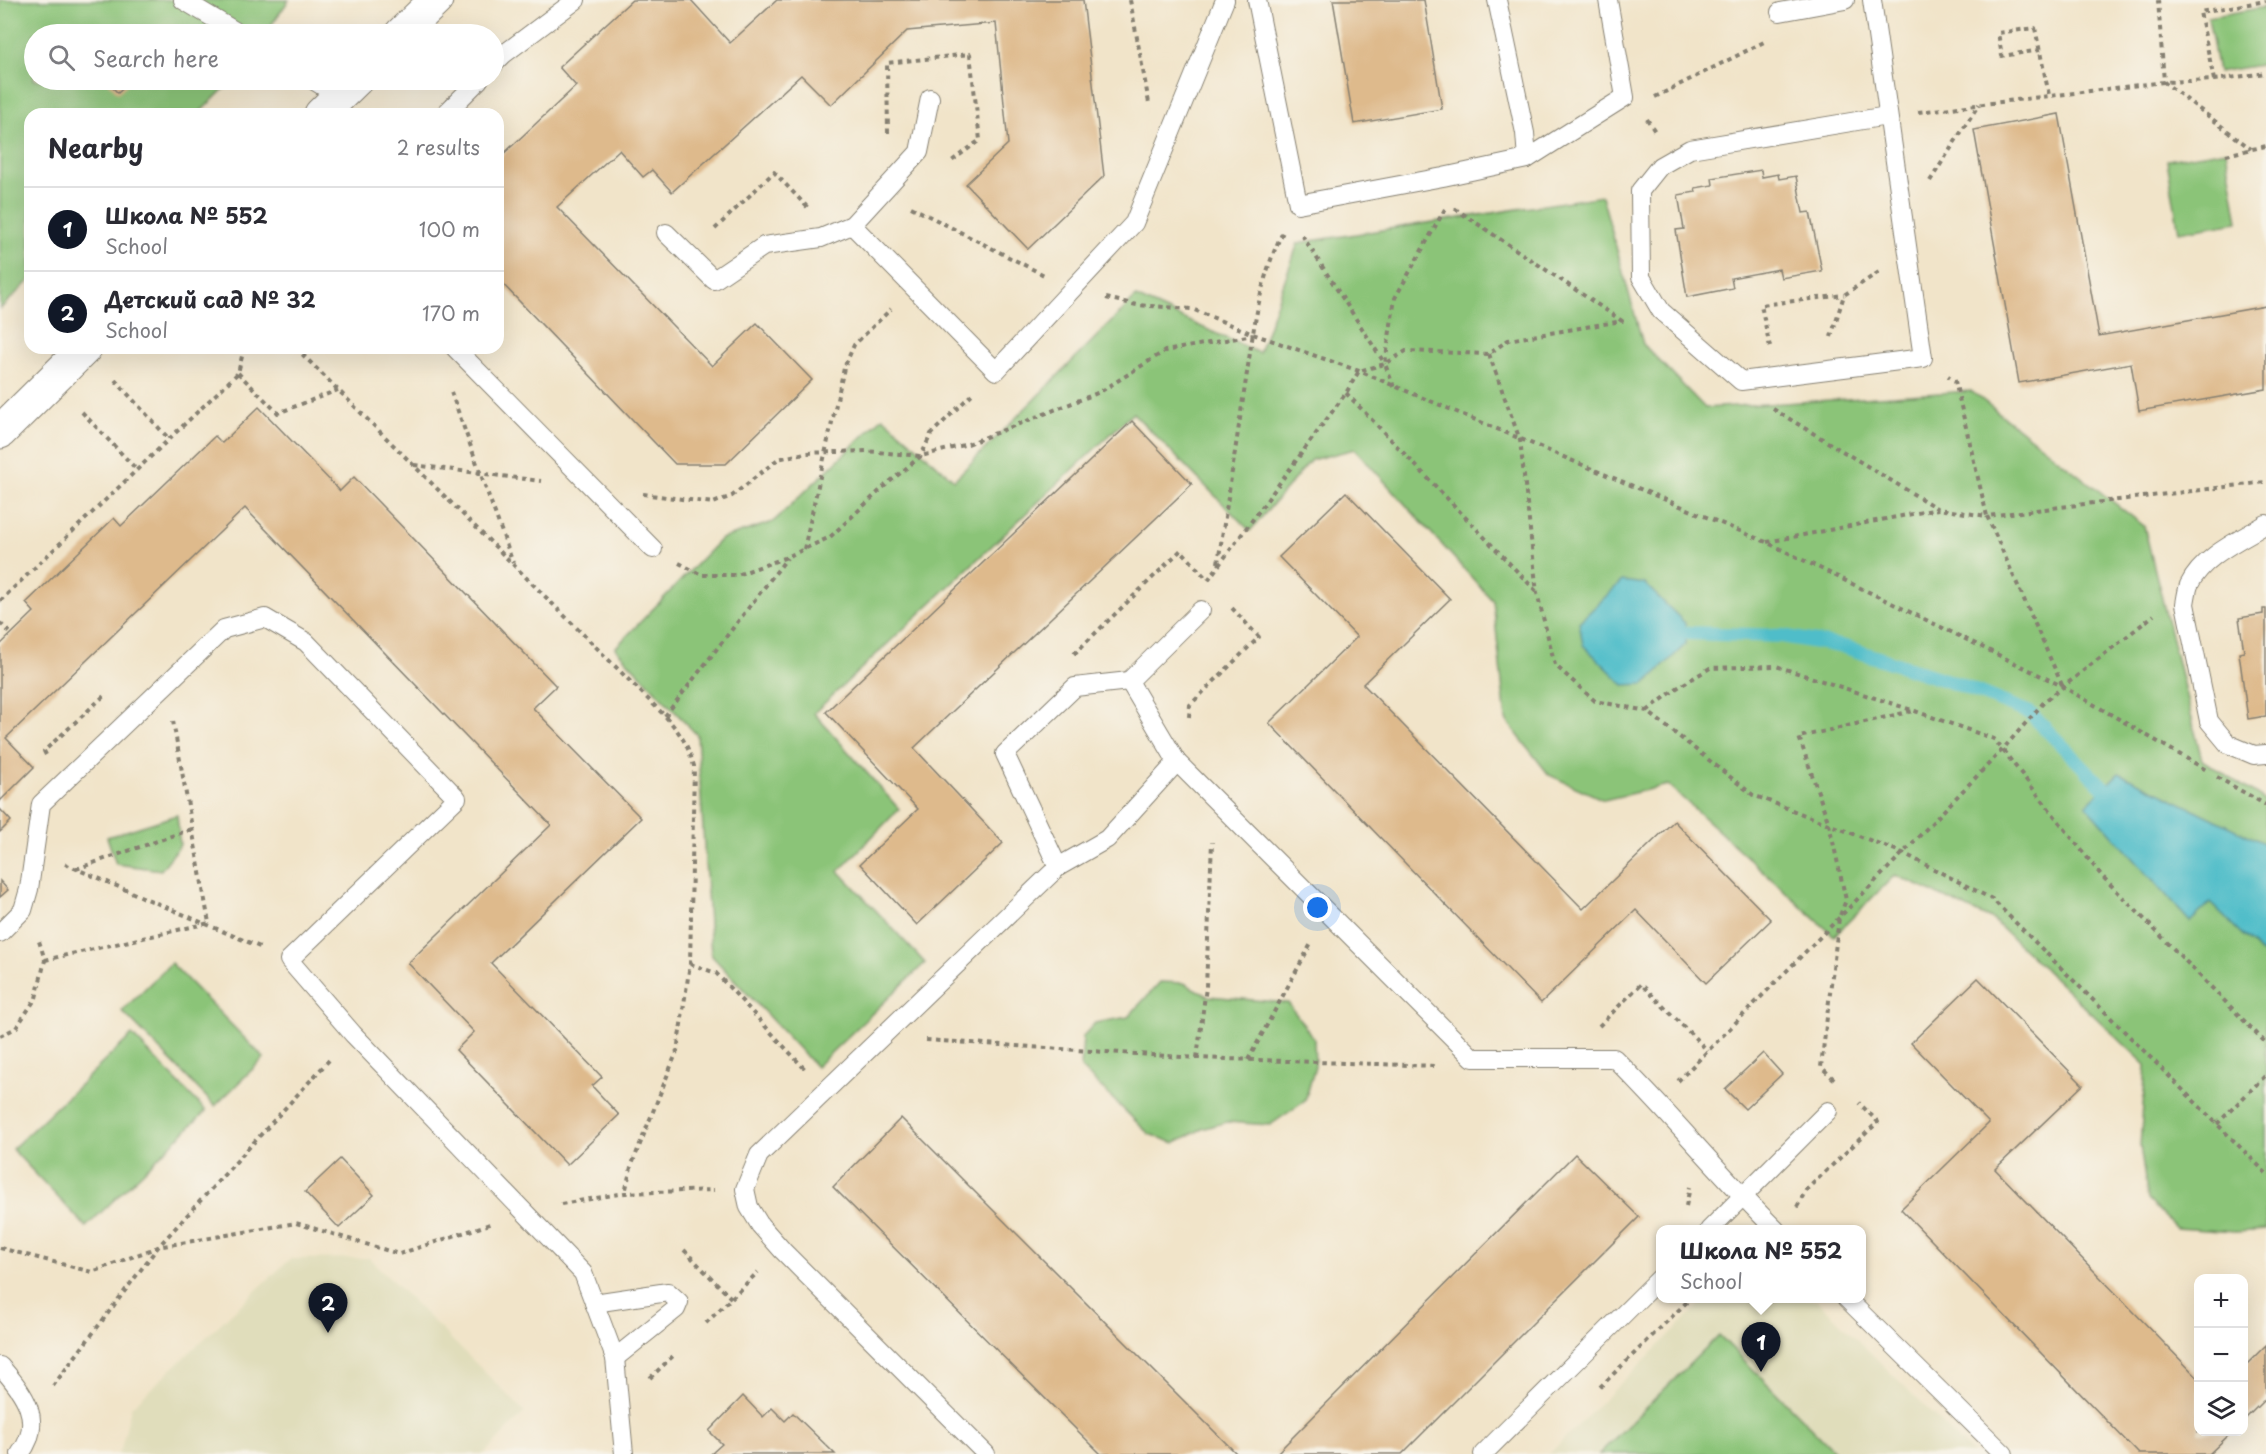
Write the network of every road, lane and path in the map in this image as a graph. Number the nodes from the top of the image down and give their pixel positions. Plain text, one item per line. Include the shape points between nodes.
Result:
1 (183, 0) edge
2 (436, 0) edge
3 (576, 0) edge
4 (1130, 0) edge
5 (1225, 0) edge
6 (1257, 0) edge
7 (1497, 0) edge
8 (1608, 0) edge
9 (1845, 0) edge
10 (1872, 0) edge
11 (2158, 0) edge
12 (2266, 1) edge
13 (1780, 12) dead end
14 (223, 24) edge
15 (411, 24) edge
16 (2040, 50) junction
17 (504, 54) edge
18 (2266, 72) edge
19 (2214, 80) junction
20 (2164, 82) junction
21 (469, 90) edge
22 (2049, 95) junction
23 (930, 98) dead end
24 (1149, 104) dead end
25 (1980, 104) junction
26 (452, 108) edge
27 (1943, 109) dead end
28 (1644, 115) dead end
29 (1887, 116) junction
30 (1662, 143) dead end
31 (2266, 146) edge
32 (2251, 150) junction
33 (2226, 155) dead end
34 (1527, 159) junction
35 (1928, 184) dead end
36 (852, 225) junction
37 (1297, 227) dead end
38 (666, 233) dead end
39 (1277, 243) dead end
40 (913, 287) junction
41 (1072, 290) junction
42 (1253, 334) junction
43 (79, 354) edge
44 (243, 354) edge
45 (302, 354) edge
46 (461, 354) edge
47 (1488, 354) junction
48 (1385, 364) junction
49 (996, 371) junction
50 (1359, 371) junction
51 (238, 373) junction
52 (114, 380) dead end
53 (1741, 381) junction
54 (1955, 381) dead end
55 (1394, 387) junction
56 (338, 390) junction
57 (450, 390) dead end
58 (1346, 393) junction
59 (82, 412) dead end
60 (0, 432) edge
61 (169, 439) junction
62 (1520, 440) junction
63 (825, 453) junction
64 (921, 456) junction
65 (413, 465) junction
66 (137, 470) junction
67 (481, 473) junction
68 (2266, 482) edge
69 (592, 487) junction
70 (1938, 509) junction
71 (1987, 516) junction
72 (2266, 524) edge
73 (1766, 543) junction
74 (653, 549) joint
75 (804, 550) junction
76 (787, 557) junction
77 (1218, 564) junction
78 (514, 566) junction
79 (1208, 580) dead end
80 (1537, 593) junction
81 (0, 601) edge
82 (2185, 604) junction
83 (1201, 610) dead end
84 (0, 623) edge
85 (11, 634) dead end
86 (1129, 681) junction
87 (166, 684) junction
88 (2062, 686) junction
89 (1647, 711) junction
90 (1915, 711) junction
91 (665, 717) junction
92 (2003, 749) junction
93 (2266, 754) edge
94 (1177, 762) junction
95 (1214, 799) junction
96 (2266, 805) edge
97 (1829, 824) junction
98 (192, 829) junction
99 (34, 849) junction
100 (1903, 853) junction
101 (1058, 867) junction
102 (75, 869) junction
103 (23, 910) junction
104 (1328, 912) junction
105 (1839, 918) junction
106 (209, 923) junction
107 (0, 933) edge
108 (45, 960) junction
109 (289, 960) junction
110 (690, 964) junction
111 (353, 1034) junction
112 (0, 1036) edge
113 (880, 1037) junction
114 (2266, 1042) edge
115 (1197, 1058) junction
116 (1473, 1058) junction
117 (1248, 1060) junction
118 (803, 1067) dead end
119 (2266, 1075) edge
120 (1838, 1082) dead end
121 (1854, 1098) dead end
122 (1658, 1101) junction
123 (1828, 1111) dead end
124 (2217, 1124) junction
125 (2266, 1173) edge
126 (1691, 1185) dead end
127 (709, 1190) dead end
128 (625, 1193) junction
129 (1742, 1197) junction
130 (1796, 1209) dead end
131 (1684, 1211) dead end
132 (525, 1213) junction
133 (1714, 1225) edge
134 (1771, 1225) edge
135 (158, 1247) junction
136 (0, 1248) edge
137 (684, 1250) dead end
138 (760, 1270) dead end
139 (1656, 1282) edge
140 (731, 1298) junction
141 (594, 1303) junction
142 (1687, 1303) edge
143 (1850, 1303) edge
144 (706, 1323) dead end
145 (680, 1348) dead end
146 (615, 1358) junction
147 (0, 1366) edge
148 (647, 1382) dead end
149 (1598, 1389) dead end
150 (32, 1414) junction
151 (20, 1454) edge
152 (624, 1454) edge
153 (986, 1454) edge
154 (1483, 1454) edge
155 (2004, 1454) edge

1 - 14 lane
2 - 15 street
3 - 17 lane
4 - 24 path
5 - 41 lane via 1134,224
6 - 34 lane via 1298,204
7 - 34 lane
8 - 34 lane via 1625,97
9 - 13 lane
10 - 29 lane
11 - 20 path
12 - 19 path via 2200,12
16 - 16 path via 2035,28 1998,33 2002,56
16 - 22 path
18 - 19 path
19 - 20 path
20 - 22 path
20 - 32 path
21 - 26 lane
22 - 25 path
23 - 36 lane via 919,152
25 - 27 path
25 - 35 path
28 - 30 path
29 - 53 lane via 1923,358
29 - 53 lane via 1690,149 1660,166 1640,191 1641,277 1661,310
31 - 32 path
32 - 33 path
36 - 38 lane via 821,238 764,246 714,280
36 - 40 lane
37 - 48 path
39 - 42 path
40 - 49 lane
40 - 63 path via 854,345 844,368
41 - 42 path via 1137,305 1192,309
41 - 49 lane
42 - 50 path
42 - 64 path via 1165,351 1100,392 968,444
42 - 77 path
43 - 60 street
44 - 51 path
45 - 56 path
46 - 69 lane
47 - 48 path via 1406,351
47 - 48 path via 1508,340 1622,321 1448,203 1395,298
47 - 62 path
48 - 50 path
48 - 55 path
49 - 64 path via 931,434
50 - 55 path
50 - 58 path
51 - 56 path via 278,413
51 - 61 path
52 - 61 path
53 - 70 path via 1779,414
54 - 71 path
55 - 62 path
56 - 65 path
57 - 67 path
58 - 77 path
58 - 80 path
59 - 66 path
61 - 66 path
62 - 73 path
62 - 80 path
63 - 64 path via 866,451
63 - 69 path via 778,459 732,496 713,503
63 - 75 path
64 - 75 path via 830,537
65 - 67 path
65 - 78 path
66 - 81 path
67 - 69 path
67 - 78 path
68 - 71 path
69 - 74 lane
70 - 71 path
70 - 73 path
71 - 88 path
72 - 82 lane via 2199,570 2189,586
73 - 88 path
74 - 76 path via 702,575 737,575
75 - 76 path
76 - 91 path
77 - 79 path
78 - 91 path
80 - 89 path via 1555,664 1595,701
82 - 88 path via 2156,614
82 - 93 lane via 2209,721 2228,744 2254,755
83 - 86 lane
84 - 85 path
86 - 94 lane
86 - 101 lane via 1075,687 1005,754
87 - 98 path
87 - 99 lane via 41,804
87 - 109 lane via 224,629 265,618 306,642 457,798
88 - 92 path via 2044,700
88 - 96 path
89 - 90 path via 1710,668 1776,666
89 - 97 path via 1753,795
90 - 92 path via 1994,739
90 - 97 path via 1799,737
91 - 110 path via 684,738 694,766
92 - 100 path
92 - 114 path via 2101,875
94 - 95 lane
94 - 101 lane via 1107,838
95 - 104 lane
95 - 115 path via 1206,987
97 - 100 path
97 - 105 path via 1845,900
98 - 102 path
98 - 106 path
99 - 102 path
99 - 103 lane
100 - 105 path
100 - 124 path via 1992,899
101 - 113 lane
102 - 106 path
103 - 107 lane
103 - 108 path
104 - 116 lane
104 - 117 path
105 - 120 path via 1821,1066
105 - 122 path
106 - 108 path
106 - 109 path
108 - 112 path via 36,998 16,1028
109 - 111 lane
110 - 118 path via 716,972
110 - 128 path via 677,1051
111 - 132 lane
111 - 135 path
113 - 115 path
113 - 153 lane via 759,1155 745,1189 749,1207 783,1251
115 - 117 path
116 - 117 path via 1444,1066
116 - 122 lane via 1614,1058
119 - 124 path
121 - 130 path via 1878,1122 1806,1190
122 - 129 lane
123 - 129 lane
124 - 125 path
126 - 131 path
127 - 128 path
128 - 132 path
129 - 133 lane
129 - 134 lane
132 - 135 path via 399,1254 296,1223
132 - 141 lane via 583,1273
135 - 136 path via 92,1272
135 - 150 path
137 - 140 path
138 - 140 path
139 - 154 lane
140 - 144 path
141 - 146 lane
141 - 146 lane via 668,1292 679,1302 676,1309
142 - 149 path
143 - 155 lane
145 - 148 path
146 - 152 lane
147 - 150 lane via 17,1384
150 - 151 lane via 28,1443

